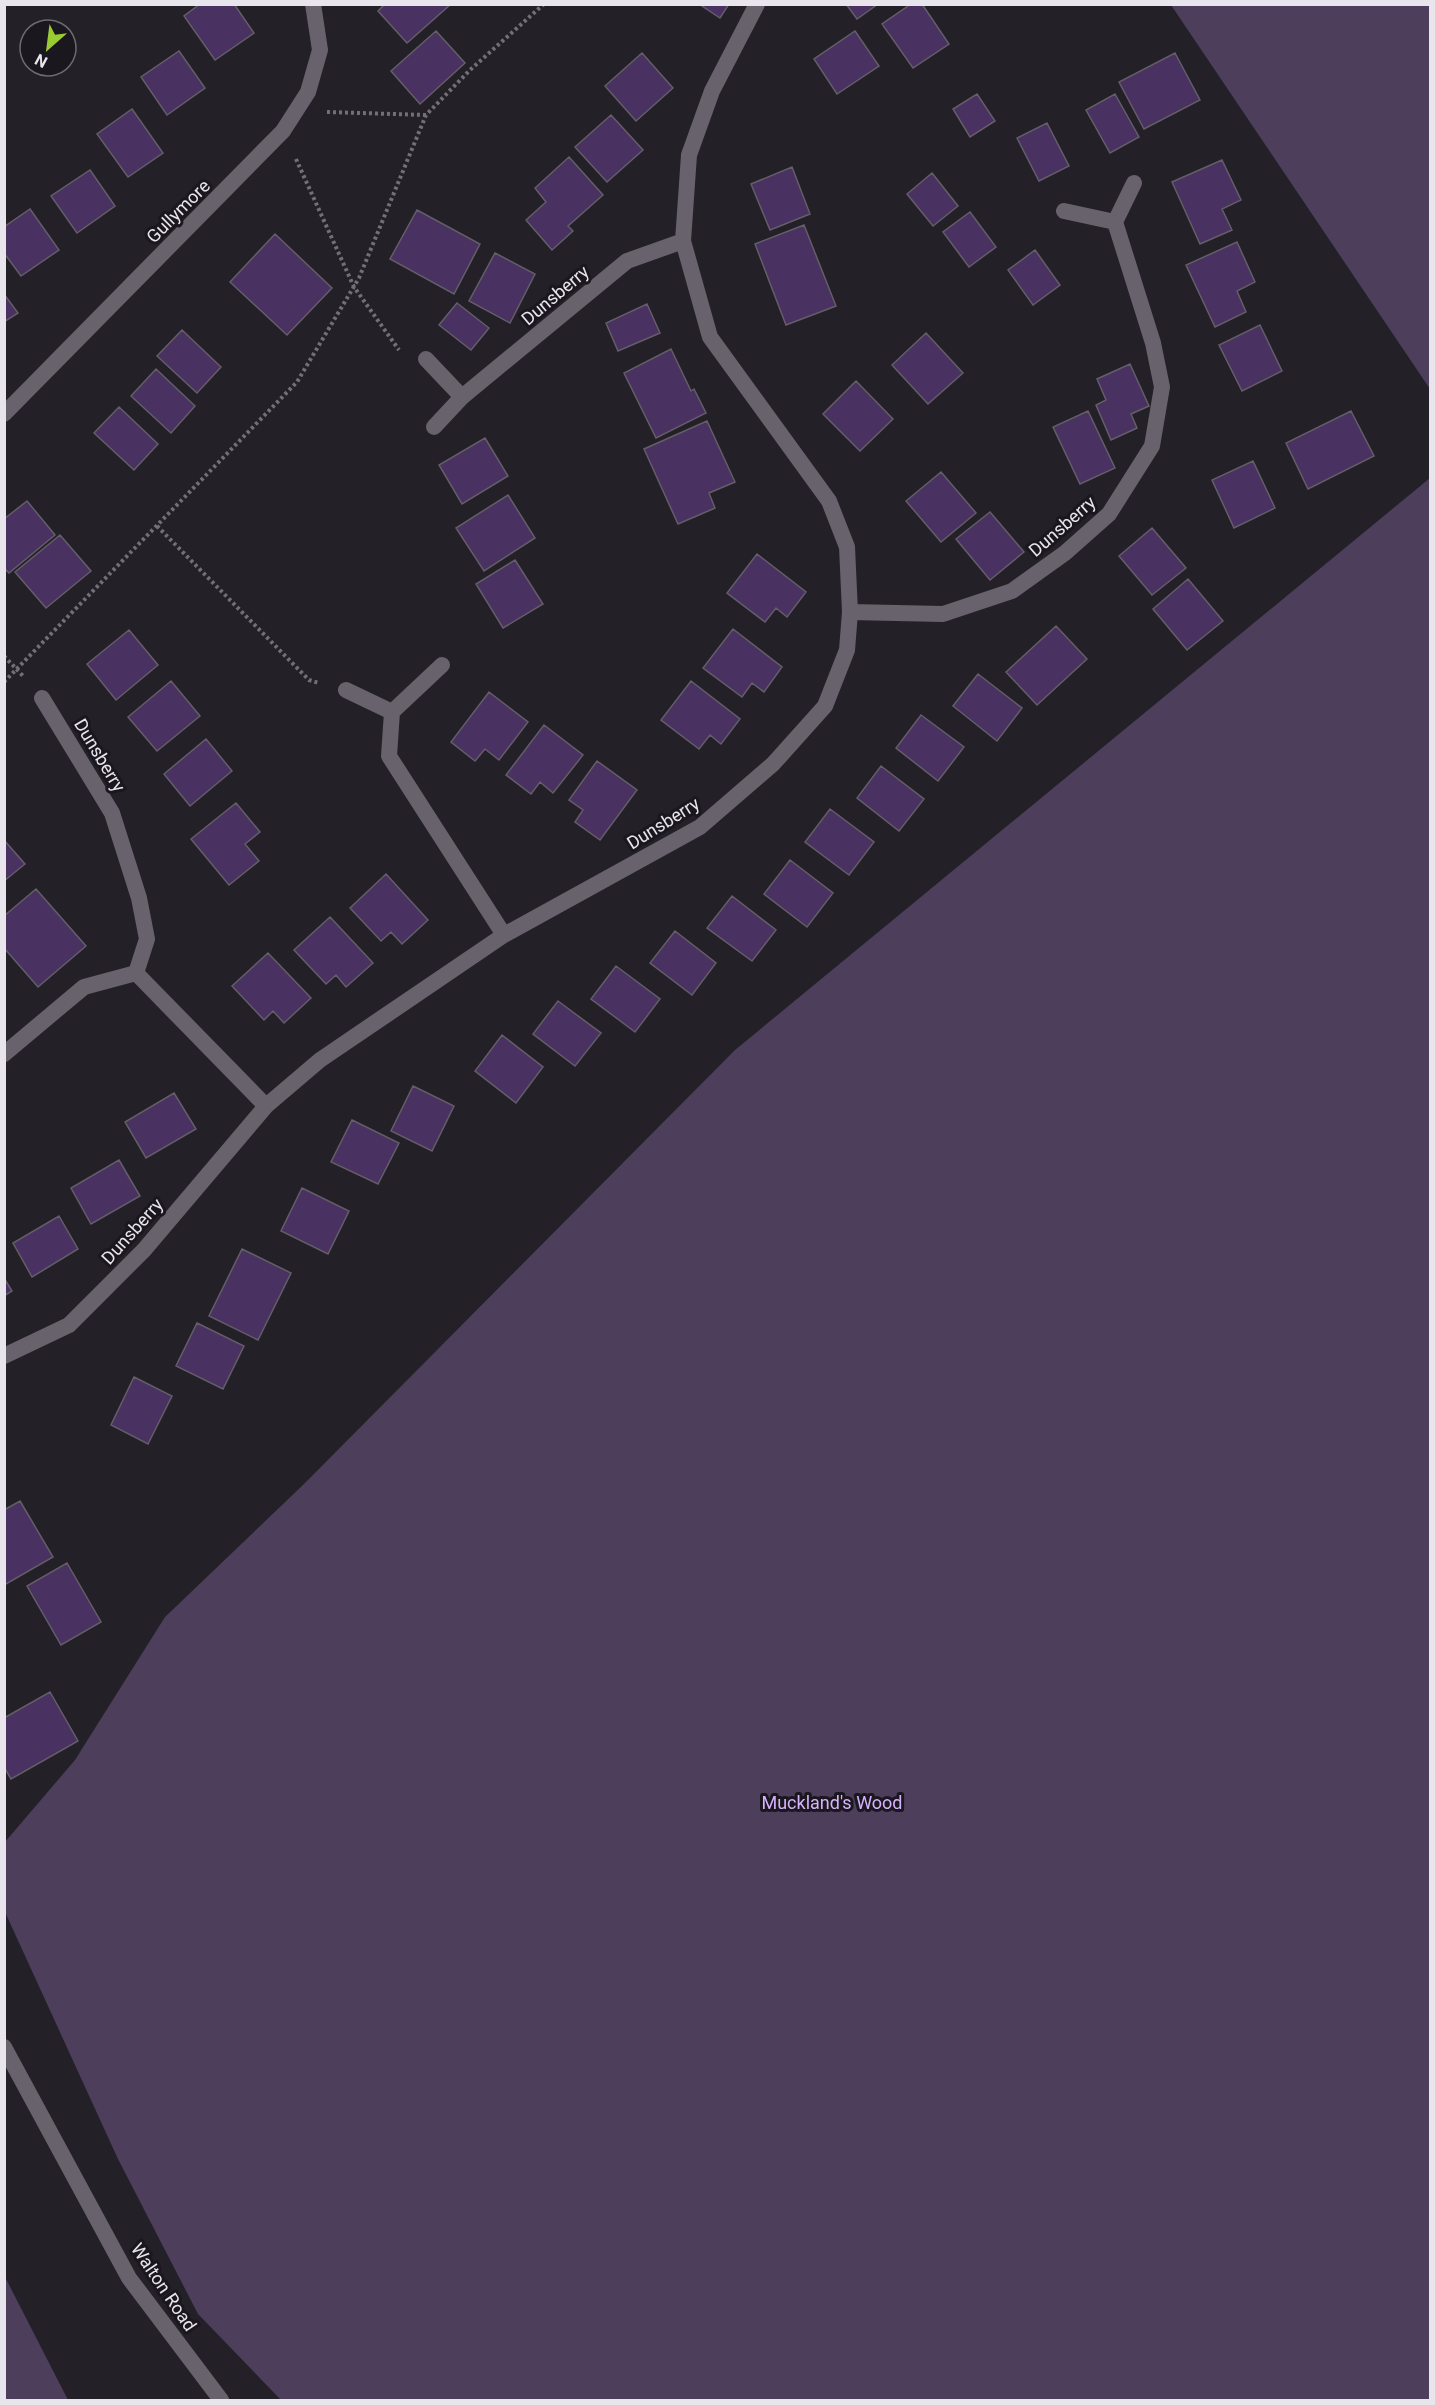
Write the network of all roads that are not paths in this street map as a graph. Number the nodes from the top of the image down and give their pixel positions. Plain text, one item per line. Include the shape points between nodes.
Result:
1 (312, 4) edge
2 (756, 4) edge
3 (1134, 183) dead end
4 (1064, 211) dead end
5 (1115, 222) junction
6 (683, 241) junction
7 (426, 359) road end
8 (462, 397) junction
9 (4, 414) edge
10 (434, 427) dead end
11 (849, 612) junction
12 (442, 665) dead end
13 (346, 690) road end
14 (42, 698) dead end
15 (392, 712) junction
16 (504, 935) junction
17 (136, 973) junction
18 (4, 1054) edge
19 (266, 1106) junction
20 (4, 1356) edge
21 (4, 2047) edge
22 (221, 2400) edge

1 - 9 street, Gullymore via 320,50 308,92 283,131
2 - 6 street, Dunsberry via 712,90 689,154
3 - 5 street
4 - 5 street
5 - 11 street, Dunsberry via 1153,343 1162,387 1152,446 1109,514 1065,553 1012,591 943,614
6 - 8 street, Dunsberry via 627,261
6 - 11 street, Dunsberry via 710,338 829,501 847,547
7 - 8 street
8 - 10 street, Dunsberry
11 - 16 street, Dunsberry via 847,650 825,706 773,764 700,827
12 - 15 street
13 - 15 street
14 - 17 street, Dunsberry via 112,813 139,898 147,939
15 - 16 street via 389,756
16 - 19 street, Dunsberry via 320,1060
17 - 18 street via 84,987
17 - 19 street
19 - 20 street, Dunsberry via 144,1250 69,1325
21 - 22 street, Walton Road via 129,2278

